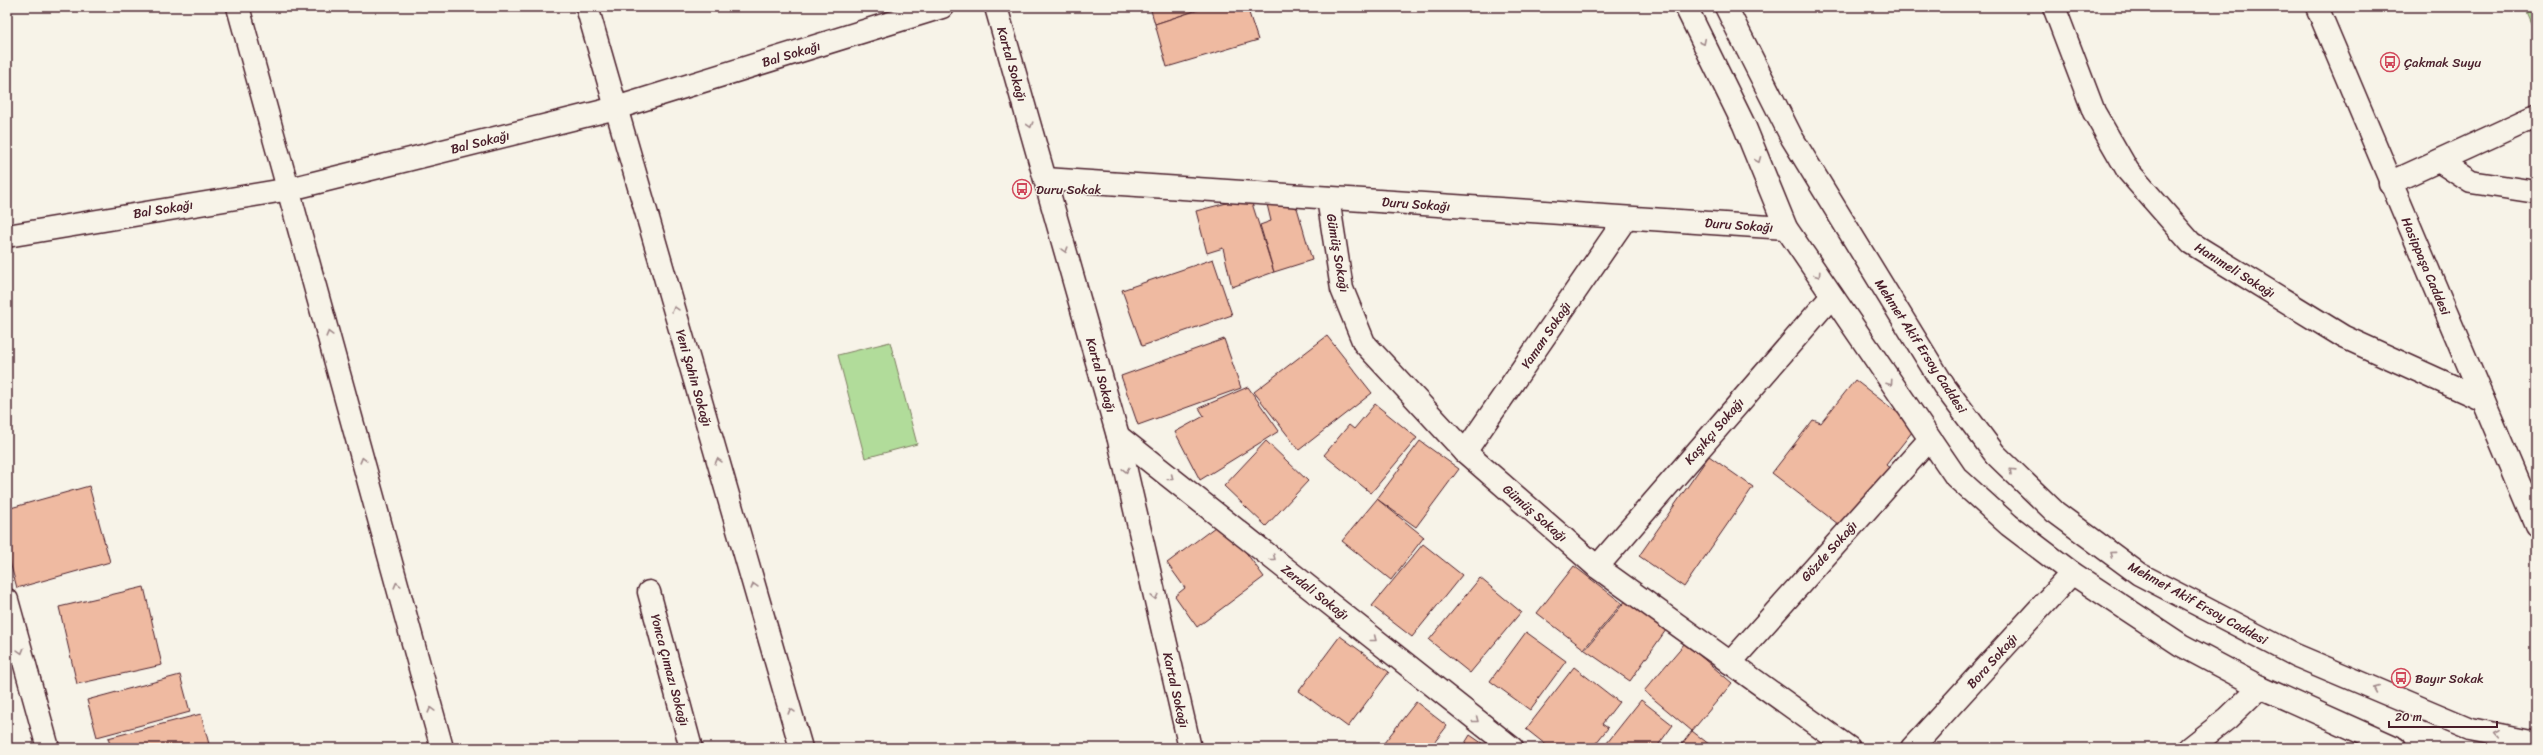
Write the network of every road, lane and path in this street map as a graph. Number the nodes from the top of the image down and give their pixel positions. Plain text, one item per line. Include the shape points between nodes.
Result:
1 (238, 7) edge
2 (587, 7) edge
3 (942, 7) edge
4 (996, 7) edge
5 (1686, 7) edge
6 (1726, 7) edge
7 (2054, 7) edge
8 (2317, 7) edge
9 (616, 108) junction
10 (2536, 116) edge
11 (2439, 161) junction
12 (1045, 179) junction
13 (2390, 183) junction
14 (290, 190) junction
15 (2536, 192) edge
16 (1328, 198) junction
17 (1626, 218) junction
18 (1786, 228) junction
19 (7, 236) edge
20 (1832, 296) junction
21 (2483, 400) junction
22 (1118, 436) junction
23 (1929, 440) junction
24 (1465, 452) junction
25 (2536, 525) edge
26 (1597, 567) junction
27 (2072, 573) junction
28 (649, 592) dead end
29 (7, 600) edge
30 (1730, 663) junction
31 (2260, 687) junction
32 (2536, 742) edge
33 (48, 748) edge
34 (442, 748) edge
35 (691, 748) edge
36 (801, 748) edge
37 (1190, 748) edge
38 (1512, 748) edge
39 (1848, 748) edge
40 (1912, 748) edge
41 (2190, 748) edge
42 (2396, 748) edge

1 - 14 street
2 - 9 street, Yeni Şahin Sokağı
3 - 9 street, Bal Sokağı
4 -> 12 street, Kartal Sokağı
5 -> 18 street via 1744,124
32 -> 6 street, Mehmet Akif Ersoy Caddesi via 2470,729 2295,655 2139,574 2055,512 1995,454 1944,386 1792,138
7 - 21 street, Hanımeli Sokağı via 2094,112 2124,164 2191,243 2344,337
8 - 13 street, Hasippaşa Caddesi
9 - 14 street, Bal Sokağı
36 -> 9 street, Yeni Şahin Sokağı
10 - 11 street
11 - 13 street
11 - 15 street via 2471,182
12 - 16 street, Duru Sokağı
12 -> 22 street, Kartal Sokağı
13 - 21 street, Hasippaşa Caddesi
14 - 19 street, Bal Sokağı
34 -> 14 street
16 - 17 street, Duru Sokağı
16 - 24 street, Gümüş Sokağı via 1342,289 1364,343
17 - 18 street, Duru Sokağı
17 - 24 street, Yaman Sokağı
18 -> 20 street
20 -> 23 street
20 - 26 street, Kaşıkçı Sokağı
21 - 25 street, Hasippaşa Caddesi
22 -> 37 street, Kartal Sokağı
22 -> 38 street, Zerdali Sokağı
23 - 27 street via 1956,478 2009,525
23 - 30 street, Gözde Sokağı
24 - 26 street, Gümüş Sokağı
26 - 30 street, Gümüş Sokağı
27 - 31 street via 2182,645
27 - 40 street, Bora Sokağı
28 - 35 street, Yonca Çımazı Sokağı
29 -> 33 street
30 - 39 street, Gümüş Sokağı
31 - 41 street via 2228,718
31 - 42 street

